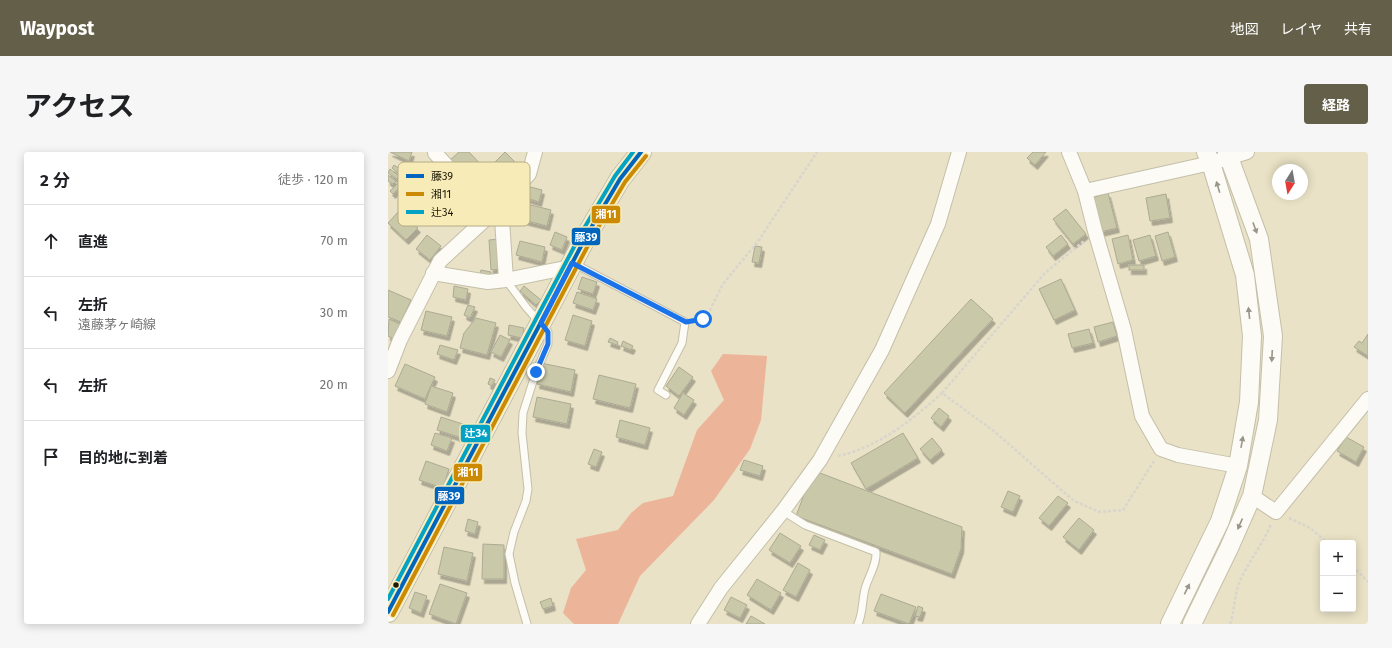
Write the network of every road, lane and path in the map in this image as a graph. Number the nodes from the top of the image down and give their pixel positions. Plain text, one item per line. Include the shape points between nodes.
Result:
1 (435, 152) edge
2 (535, 152) edge
3 (641, 152) edge
4 (816, 152) edge
5 (958, 152) edge
6 (1069, 152) edge
7 (1247, 152) edge
8 (1228, 155) edge
9 (1209, 157) edge
10 (443, 162) edge
11 (530, 168) edge
12 (1085, 191) junction
13 (478, 226) edge
14 (502, 226) edge
15 (1095, 232) junction
16 (571, 265) junction
17 (433, 273) junction
18 (506, 280) junction
19 (686, 322) junction
20 (541, 323) junction
21 (388, 371) edge
22 (942, 393) junction
23 (666, 395) dead end
24 (1368, 399) edge
25 (1161, 449) junction
26 (820, 460) junction
27 (1238, 466) junction
28 (1252, 496) junction
29 (783, 511) junction
30 (1276, 512) junction
31 (1324, 540) edge
32 (1356, 569) edge
33 (1368, 582) edge
34 (388, 612) edge
35 (527, 624) edge
36 (698, 624) edge
37 (858, 624) edge
38 (1170, 624) edge
39 (1192, 624) edge
40 (1230, 624) edge

1 - 10 street
2 - 11 street
3 - 16 main road via 620,179
4 - 19 path via 759,240 723,284 710,310 703,319
5 - 26 street via 938,224 885,343
6 - 12 street
7 - 8 street
8 - 9 street
8 -> 28 street via 1259,239 1273,336 1268,420
9 - 12 street
27 -> 9 street via 1249,402 1252,336 1245,275
12 - 15 street
13 - 17 street via 440,261
14 - 18 street
15 - 22 path via 1045,273
15 - 25 street via 1124,330 1142,416
16 - 18 street
16 - 19 lane
16 - 20 main road
17 - 18 street via 488,282
17 - 21 street via 400,340
18 - 20 lane
19 - 23 lane via 682,343 658,390
20 - 34 main road
20 - 35 lane via 548,332 548,344 523,413 522,432 528,489 509,554
22 - 25 path via 995,432 1074,501 1100,512 1123,510
22 - 26 path via 918,414 880,440 852,453
24 - 30 street
25 - 27 street via 1178,455
26 - 29 street
38 -> 27 street via 1220,521
28 - 30 street
28 -> 39 street
29 - 36 street via 721,588
29 - 37 lane via 805,525 876,552
30 - 31 path via 1310,528
30 - 40 path via 1267,536 1239,583
32 - 33 path

